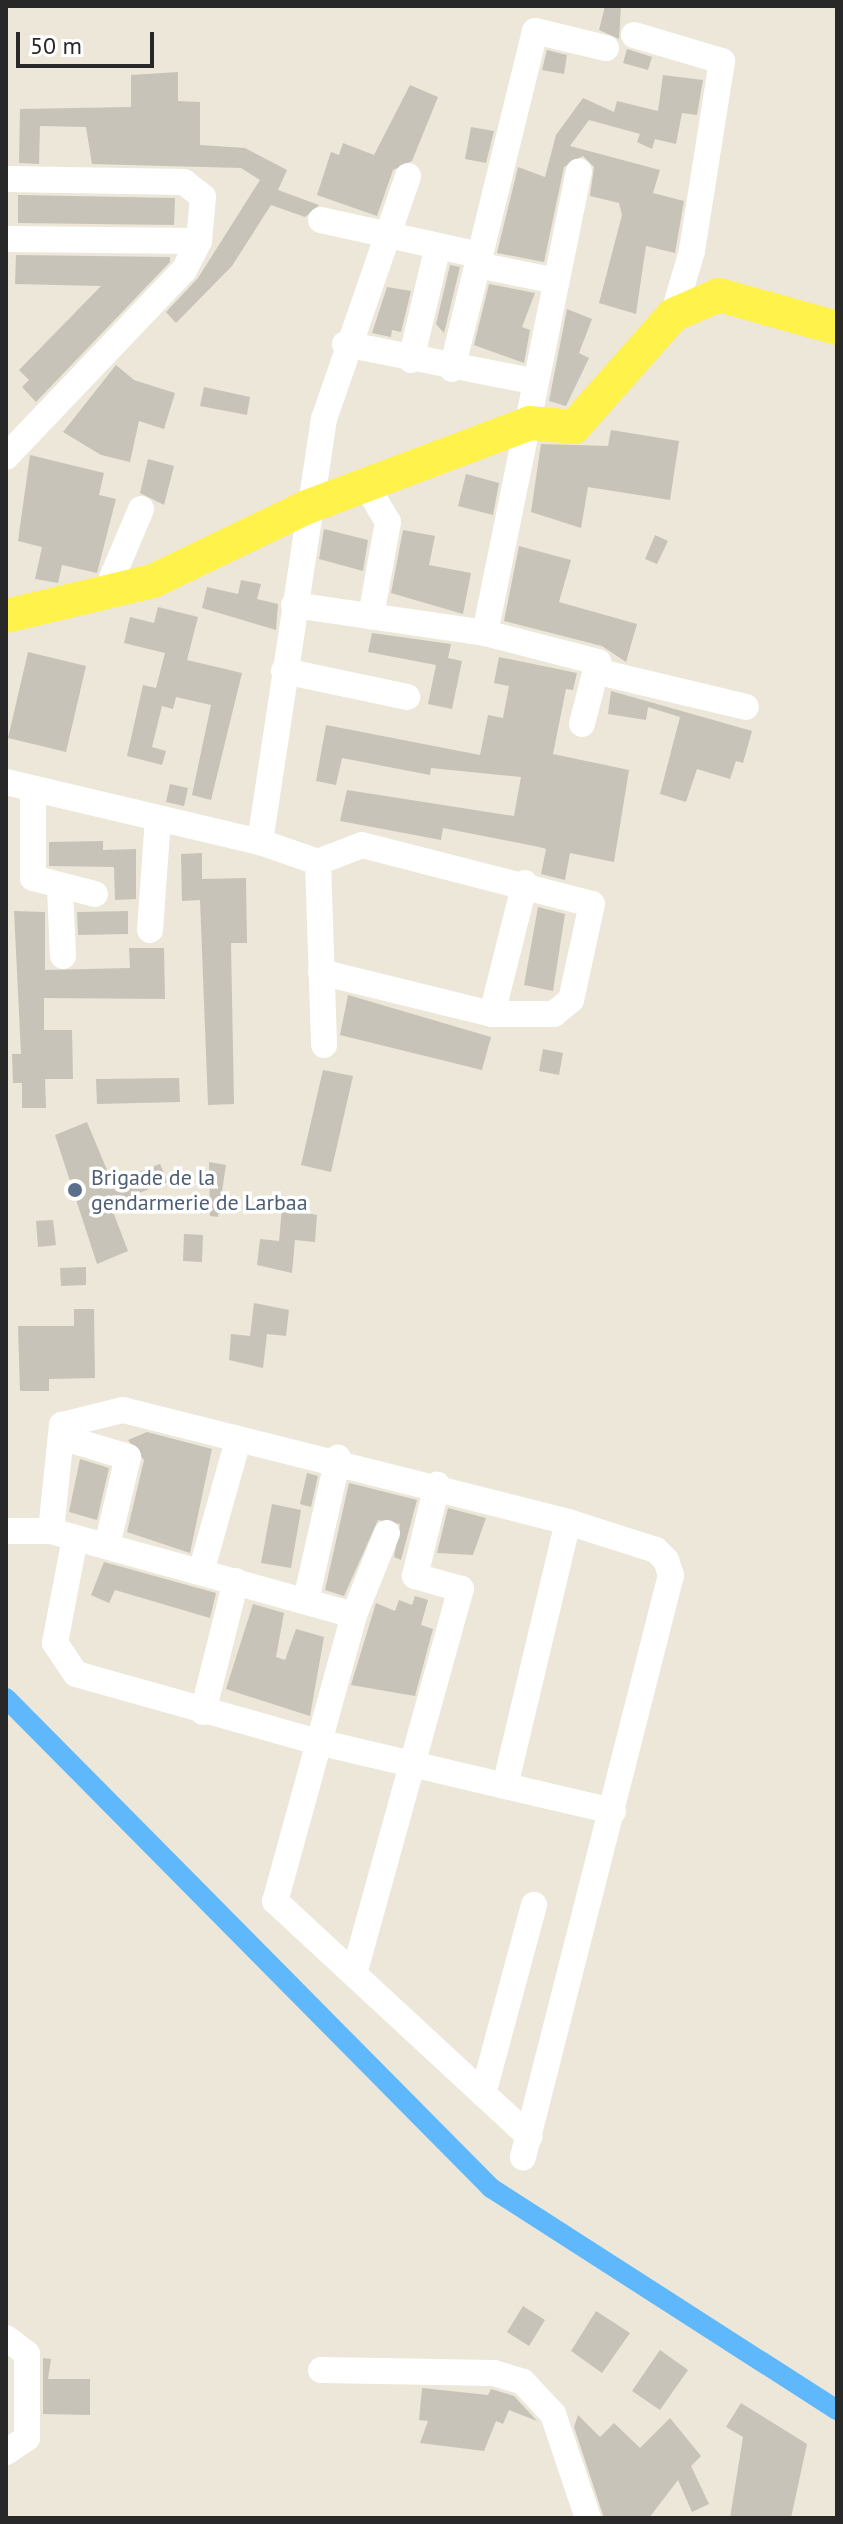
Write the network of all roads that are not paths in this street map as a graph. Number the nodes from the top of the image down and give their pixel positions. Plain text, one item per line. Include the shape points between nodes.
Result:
1 (634, 35) dead end
2 (606, 48) dead end
3 (579, 171) dead end
4 (408, 176) dead end
5 (6, 179) edge
6 (321, 220) dead end
7 (393, 236) junction
8 (6, 239) edge
9 (199, 241) junction
10 (438, 246) junction
11 (478, 260) junction
12 (552, 280) junction
13 (673, 315) junction
14 (837, 328) edge
15 (345, 344) junction
16 (411, 360) junction
17 (452, 369) junction
18 (532, 381) junction
19 (530, 423) junction
20 (6, 457) edge
21 (366, 485) junction
22 (307, 507) junction
23 (141, 509) dead end
24 (106, 592) junction
25 (294, 605) junction
26 (6, 616) edge
27 (371, 616) junction
28 (485, 633) junction
29 (284, 671) junction
30 (595, 671) junction
31 (407, 697) dead end
32 (746, 707) dead end
33 (582, 724) dead end
34 (6, 782) edge
35 (33, 789) junction
36 (158, 818) junction
37 (260, 842) junction
38 (318, 862) junction
39 (525, 883) junction
40 (60, 889) junction
41 (95, 894) dead end
42 (150, 930) dead end
43 (63, 956) dead end
44 (321, 972) junction
45 (492, 1014) junction
46 (324, 1045) dead end
47 (61, 1437) junction
48 (238, 1440) junction
49 (338, 1458) junction
50 (437, 1485) junction
51 (568, 1522) junction
52 (6, 1531) edge
53 (387, 1533) dead end
54 (63, 1535) junction
55 (107, 1546) junction
56 (201, 1572) junction
57 (236, 1581) junction
58 (306, 1600) junction
59 (354, 1615) junction
60 (203, 1712) junction
61 (318, 1742) junction
62 (413, 1765) junction
63 (505, 1786) junction
64 (613, 1811) junction
65 (534, 1905) dead end
66 (354, 1974) junction
67 (483, 2094) junction
68 (6, 2338) edge
69 (321, 2370) dead end
70 (6, 2452) edge
71 (588, 2518) edge

1 - 13 street via 722,61 692,251
2 - 11 street via 535,31
3 - 12 street
4 - 7 street
5 - 9 street via 184,182 203,197
6 - 7 street
7 - 10 street
7 - 15 street
8 - 9 street
9 - 20 street via 153,310
10 - 11 street
10 - 16 street
11 - 12 street
11 - 17 street
12 - 18 street
13 - 14 main road via 719,295
13 - 19 main road via 574,427
15 - 16 street
15 - 22 street
16 - 17 street
17 - 18 street
18 - 19 street
19 - 21 main road
19 - 28 street
21 - 22 main road
21 - 27 street via 388,522
22 - 24 main road via 153,581
22 - 25 street
23 - 24 street
24 - 26 main road
25 - 27 street
25 - 29 street
27 - 28 street
28 - 30 street via 598,662
29 - 31 street
29 - 37 street
30 - 32 street
30 - 33 street
34 - 35 street
35 - 36 street
35 - 40 street via 33,878
36 - 37 street
36 - 42 street
37 - 38 street
38 - 39 street via 362,845
38 - 44 street
39 - 45 street
39 - 45 street via 592,904 571,1000 554,1014
40 - 41 street
40 - 43 street
44 - 45 street
44 - 46 street
47 - 48 street via 62,1425 123,1410
47 - 54 street
47 - 55 street via 128,1457
48 - 49 street
48 - 56 street
49 - 50 street
49 - 58 street
50 - 51 street
50 - 62 street via 415,1576 461,1589
51 - 63 street
51 - 64 street via 656,1550 671,1575
52 - 54 street
53 - 59 street
54 - 55 street
54 - 60 street via 55,1643 76,1674
55 - 56 street
56 - 57 street
57 - 58 street
57 - 60 street
58 - 59 street
59 - 61 street
60 - 61 street
61 - 62 street
61 - 66 street via 275,1901
62 - 63 street
62 - 66 street
63 - 64 street
64 - 67 street via 526,2147
65 - 67 street
66 - 67 street
68 - 70 street via 27,2354 27,2438
69 - 71 street via 494,2373 523,2382 553,2414

